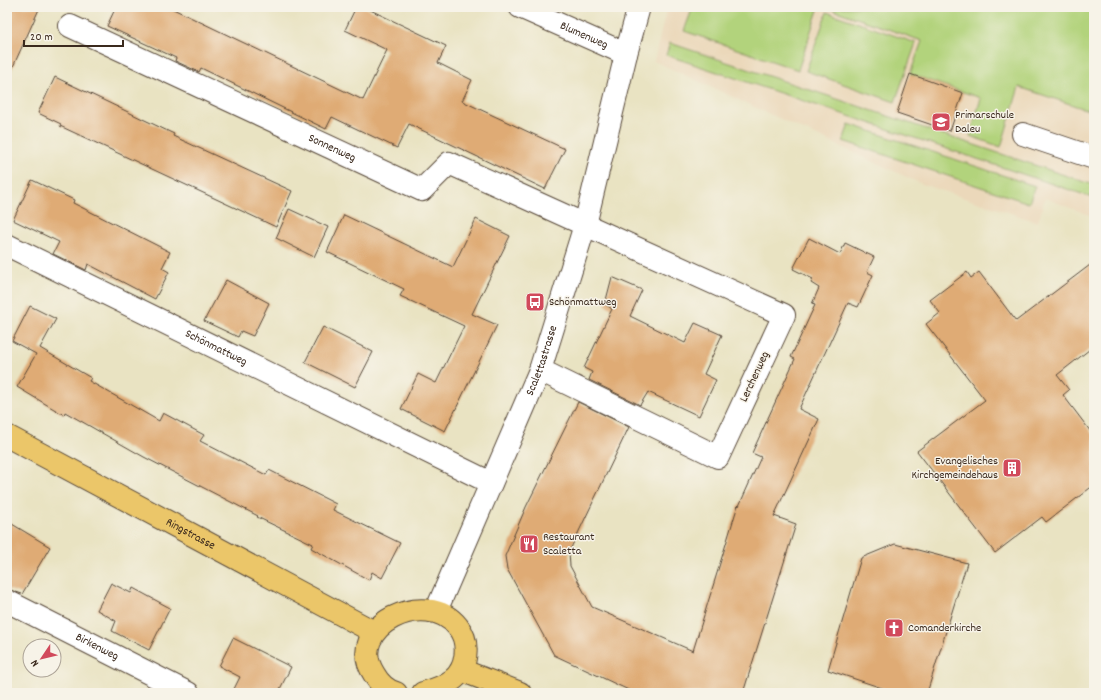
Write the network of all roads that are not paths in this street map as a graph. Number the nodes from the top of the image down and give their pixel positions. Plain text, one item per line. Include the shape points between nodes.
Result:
1 (520, 7) edge
2 (639, 7) edge
3 (70, 26) dead end
4 (626, 54) junction
5 (1023, 134) dead end
6 (1094, 158) edge
7 (586, 225) junction
8 (7, 244) edge
9 (540, 370) junction
10 (7, 436) edge
11 (491, 483) junction
12 (7, 601) edge
13 (436, 611) junction
14 (374, 632) junction
15 (461, 670) junction
16 (392, 692) edge
17 (188, 693) edge
18 (423, 693) edge
19 (520, 693) edge

1 - 4 street, Blumenweg
2 - 4 street, Scalettastrasse
3 - 7 street, Sonnenweg via 422,190 449,163
4 - 7 street, Scalettastrasse
5 - 6 street
7 - 9 street, Scalettastrasse
7 - 9 street, Lerchenweg via 784,315 718,457
8 - 11 street, Schönmattweg
9 - 11 street, Scalettastrasse
10 - 14 main road, Ringstrasse
11 - 13 street, Scalettastrasse
12 - 17 street, Birkenweg
13 - 14 main road via 423,609 388,619
13 - 15 main road via 449,616 465,641 465,659
14 - 16 main road via 369,645 368,659 371,670 378,681
15 - 18 main road via 453,680
15 - 19 main road

